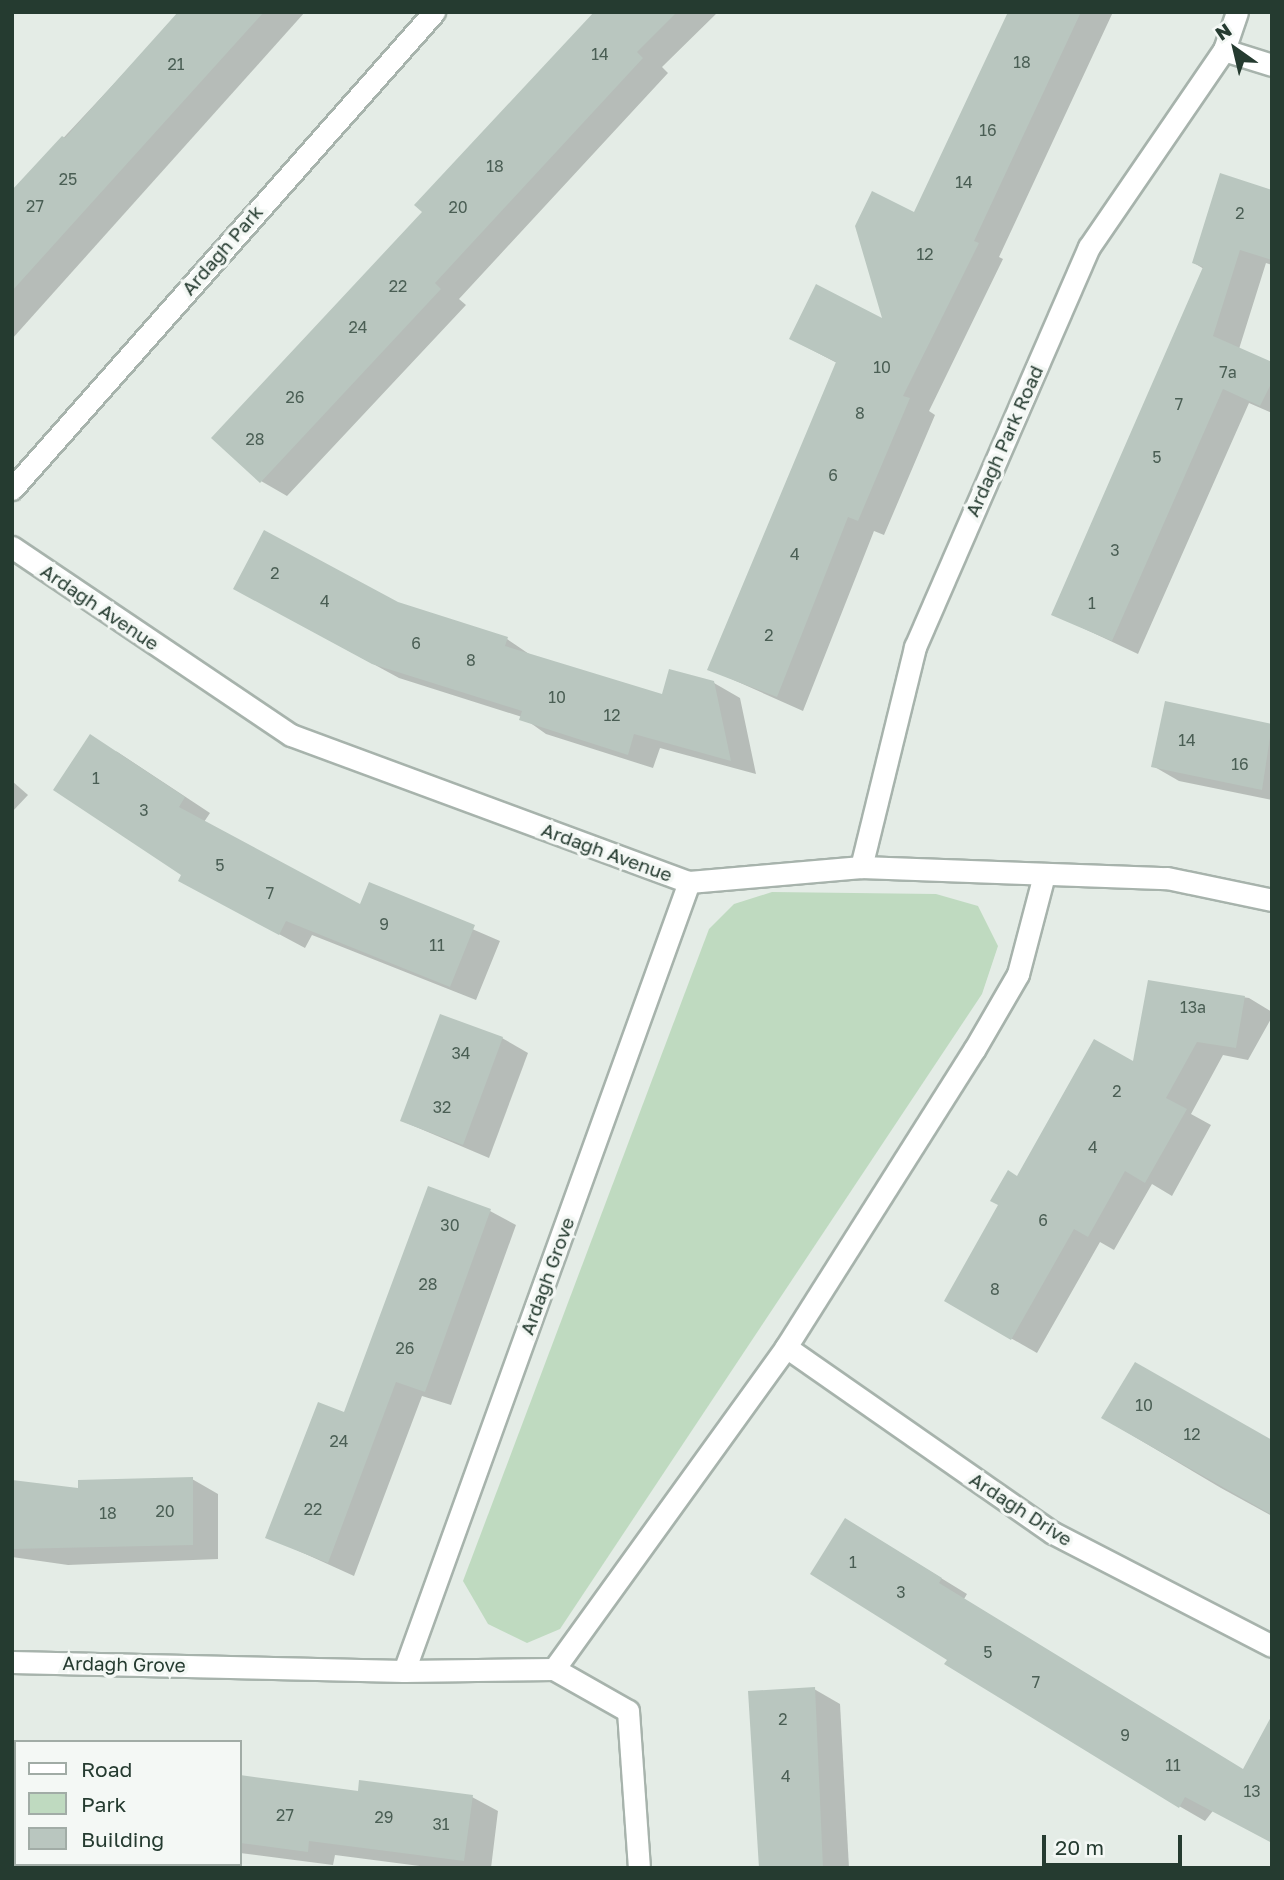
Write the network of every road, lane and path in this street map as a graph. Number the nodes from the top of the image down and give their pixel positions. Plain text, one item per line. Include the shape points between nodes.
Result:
1 (434, 12) edge
2 (1237, 12) edge
3 (1224, 50) junction
4 (1272, 65) edge
5 (12, 489) edge
6 (12, 547) edge
7 (861, 867) junction
8 (1044, 874) junction
9 (690, 882) junction
10 (1272, 900) edge
11 (786, 1347) junction
12 (1272, 1646) edge
13 (12, 1662) edge
14 (554, 1669) junction
15 (404, 1671) junction
16 (639, 1868) edge

1 - 5 street, Ardagh Park
2 - 3 street, Ardagh Park Road
3 - 4 street
3 - 7 street, Ardagh Park Road via 1089,247 915,647
6 - 9 street, Ardagh Avenue via 291,735
7 - 8 street, Ardagh Avenue
7 - 9 street, Ardagh Avenue
8 - 10 street, Ardagh Avenue via 1167,878
8 - 11 street via 1018,974
9 - 15 street, Ardagh Grove
11 - 12 street, Ardagh Drive via 1053,1533
11 - 14 street
13 - 15 street, Ardagh Grove
14 - 15 street, Ardagh Grove
14 - 16 street via 628,1711

